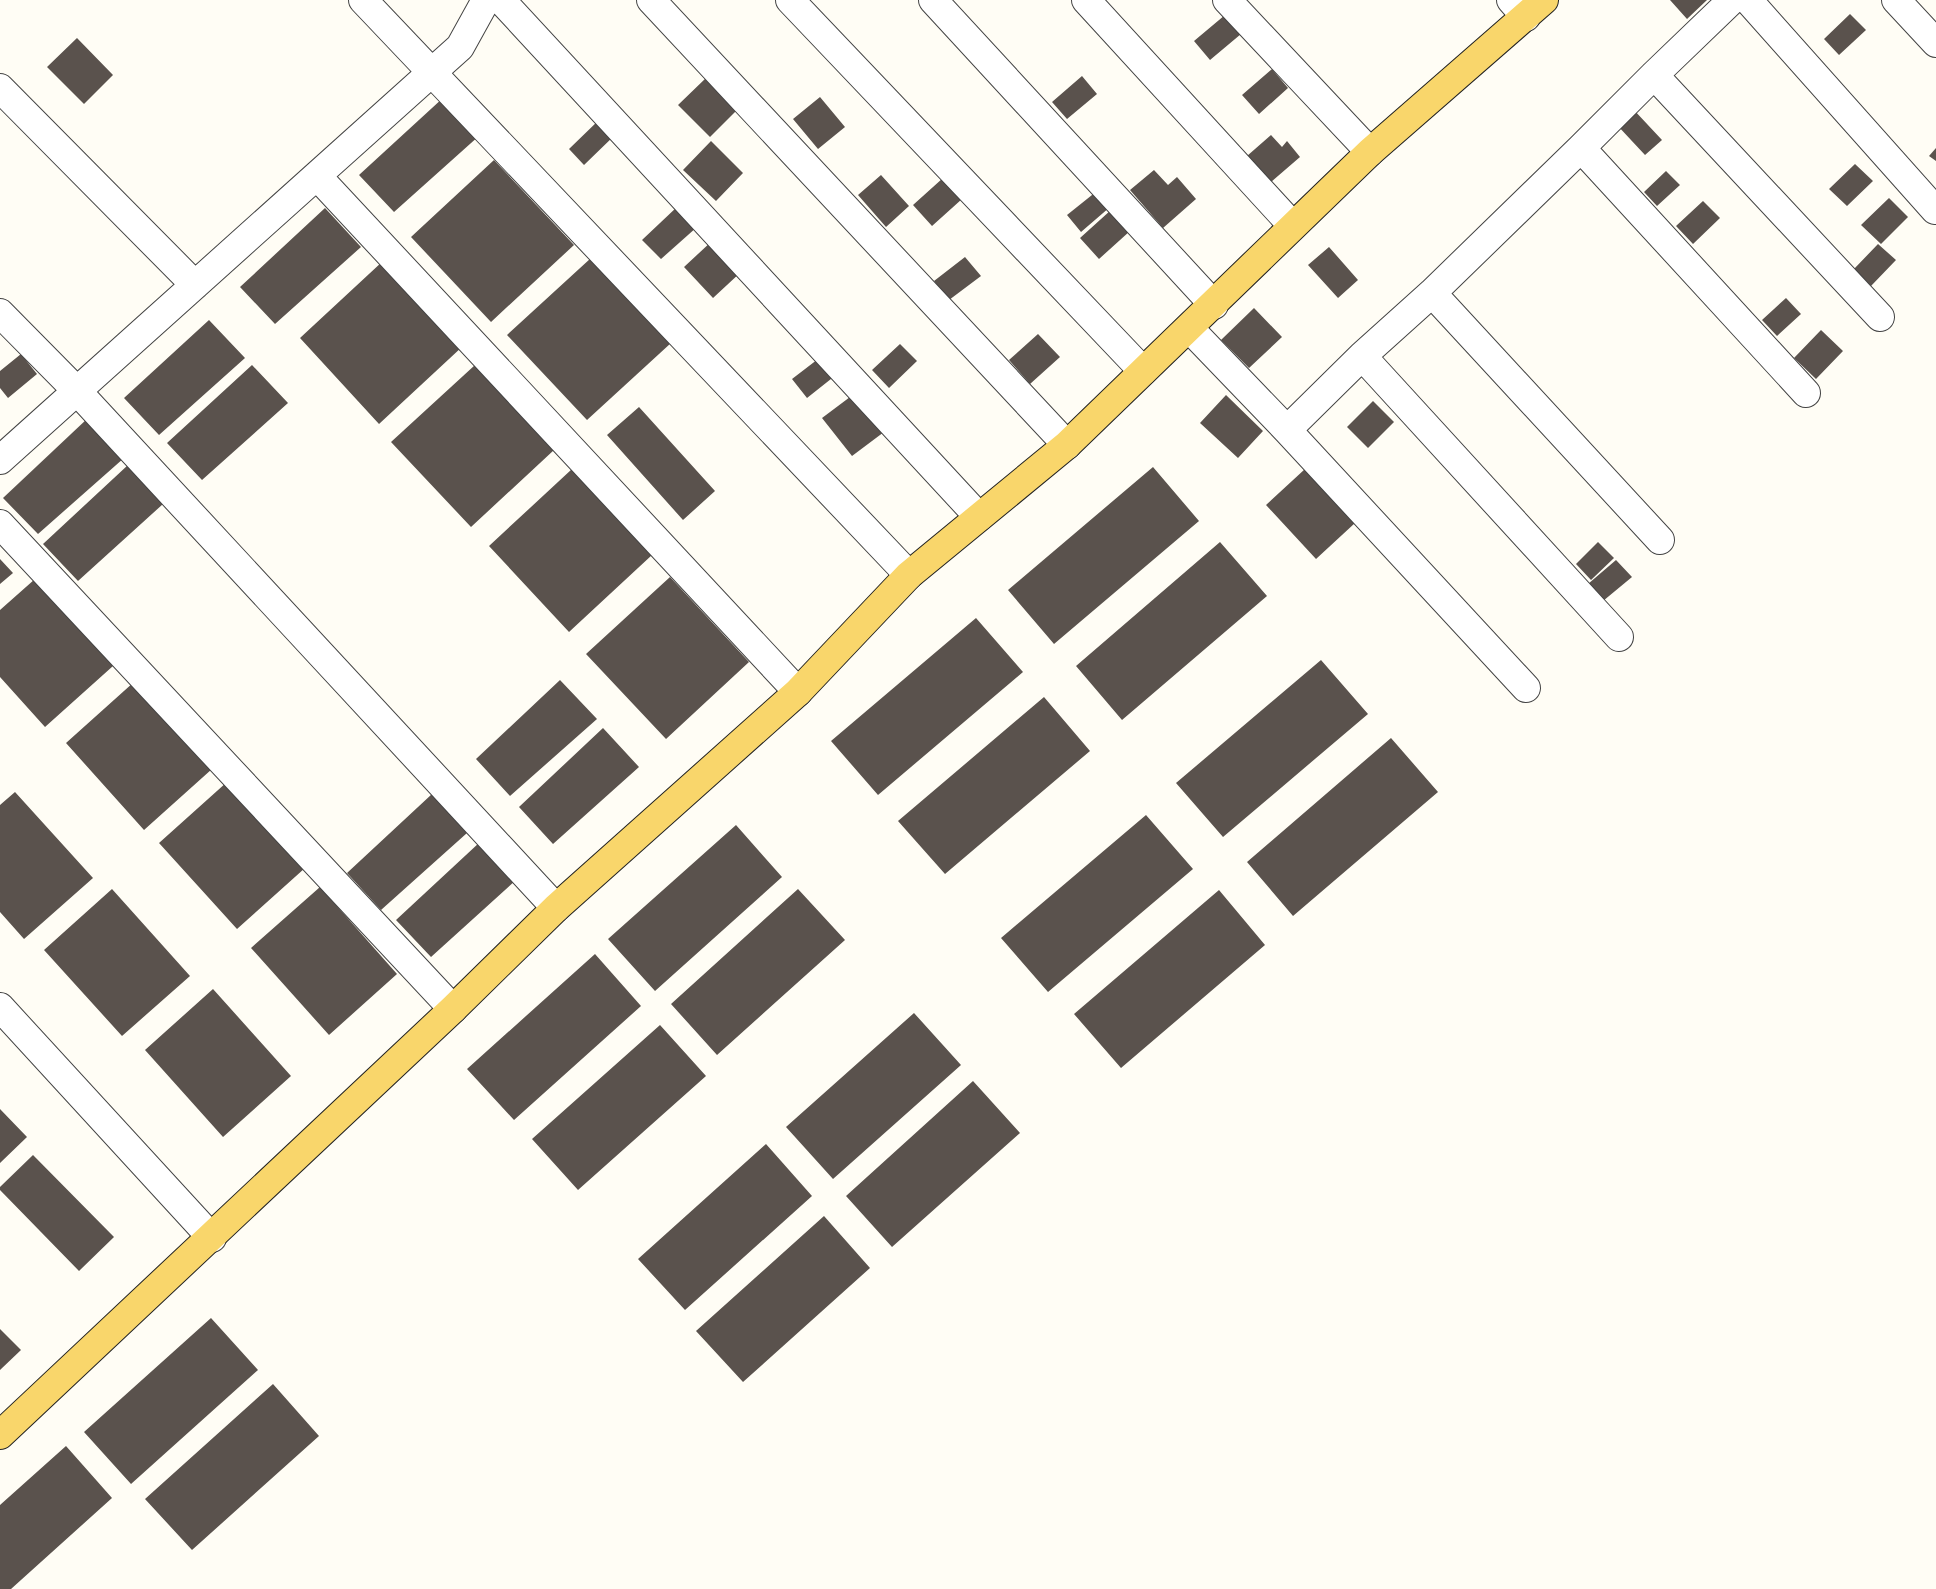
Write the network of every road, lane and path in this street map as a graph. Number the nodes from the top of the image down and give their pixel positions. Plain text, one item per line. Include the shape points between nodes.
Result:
1 (363, 0) edge
2 (486, 0) edge
3 (501, 0) edge
4 (650, 0) edge
5 (790, 0) edge
6 (933, 0) edge
7 (1086, 0) edge
8 (1227, 0) edge
9 (1732, 0) edge
10 (1748, 0) edge
11 (1896, 0) edge
12 (1527, 6) edge
13 (1936, 43) edge
14 (430, 72) junction
15 (1654, 74) junction
16 (0, 88) edge
17 (1582, 148) junction
18 (1370, 152) junction
19 (317, 176) junction
20 (1935, 210) dead end
21 (1292, 226) junction
22 (195, 285) junction
23 (1432, 292) junction
24 (1214, 305) junction
25 (0, 313) edge
26 (1880, 317) dead end
27 (1189, 328) junction
28 (1362, 356) junction
29 (1143, 371) junction
30 (77, 391) junction
31 (1806, 394) dead end
32 (1287, 430) junction
33 (1067, 445) junction
34 (0, 460) edge
35 (979, 517) junction
36 (0, 524) edge
37 (1660, 540) dead end
38 (909, 575) junction
39 (1619, 638) dead end
40 (1526, 688) dead end
41 (798, 692) junction
42 (556, 908) junction
43 (0, 1007) edge
44 (454, 1009) junction
45 (212, 1238) junction
46 (0, 1435) edge

1 - 14 street
2 - 14 street via 460,47
3 - 35 street
4 - 33 street
5 - 29 street
6 - 24 street
7 - 21 street
8 - 18 street
9 - 15 street
10 - 20 street
11 - 13 street
12 - 18 main road
14 - 19 street
14 - 38 street
15 - 17 street
15 - 26 street
16 - 22 street
17 - 23 street
17 - 31 street
18 - 21 main road
19 - 22 street
19 - 41 street
21 - 24 main road
22 - 30 street
23 - 28 street
23 - 37 street
24 - 27 main road
25 - 30 street
27 - 29 main road
27 - 32 street
28 - 32 street
28 - 39 street
29 - 33 main road
30 - 34 street
30 - 42 street
32 - 40 street
33 - 35 main road
35 - 38 main road
36 - 44 street
38 - 41 main road
41 - 42 main road
42 - 44 main road
43 - 45 street
44 - 45 main road
45 - 46 main road

